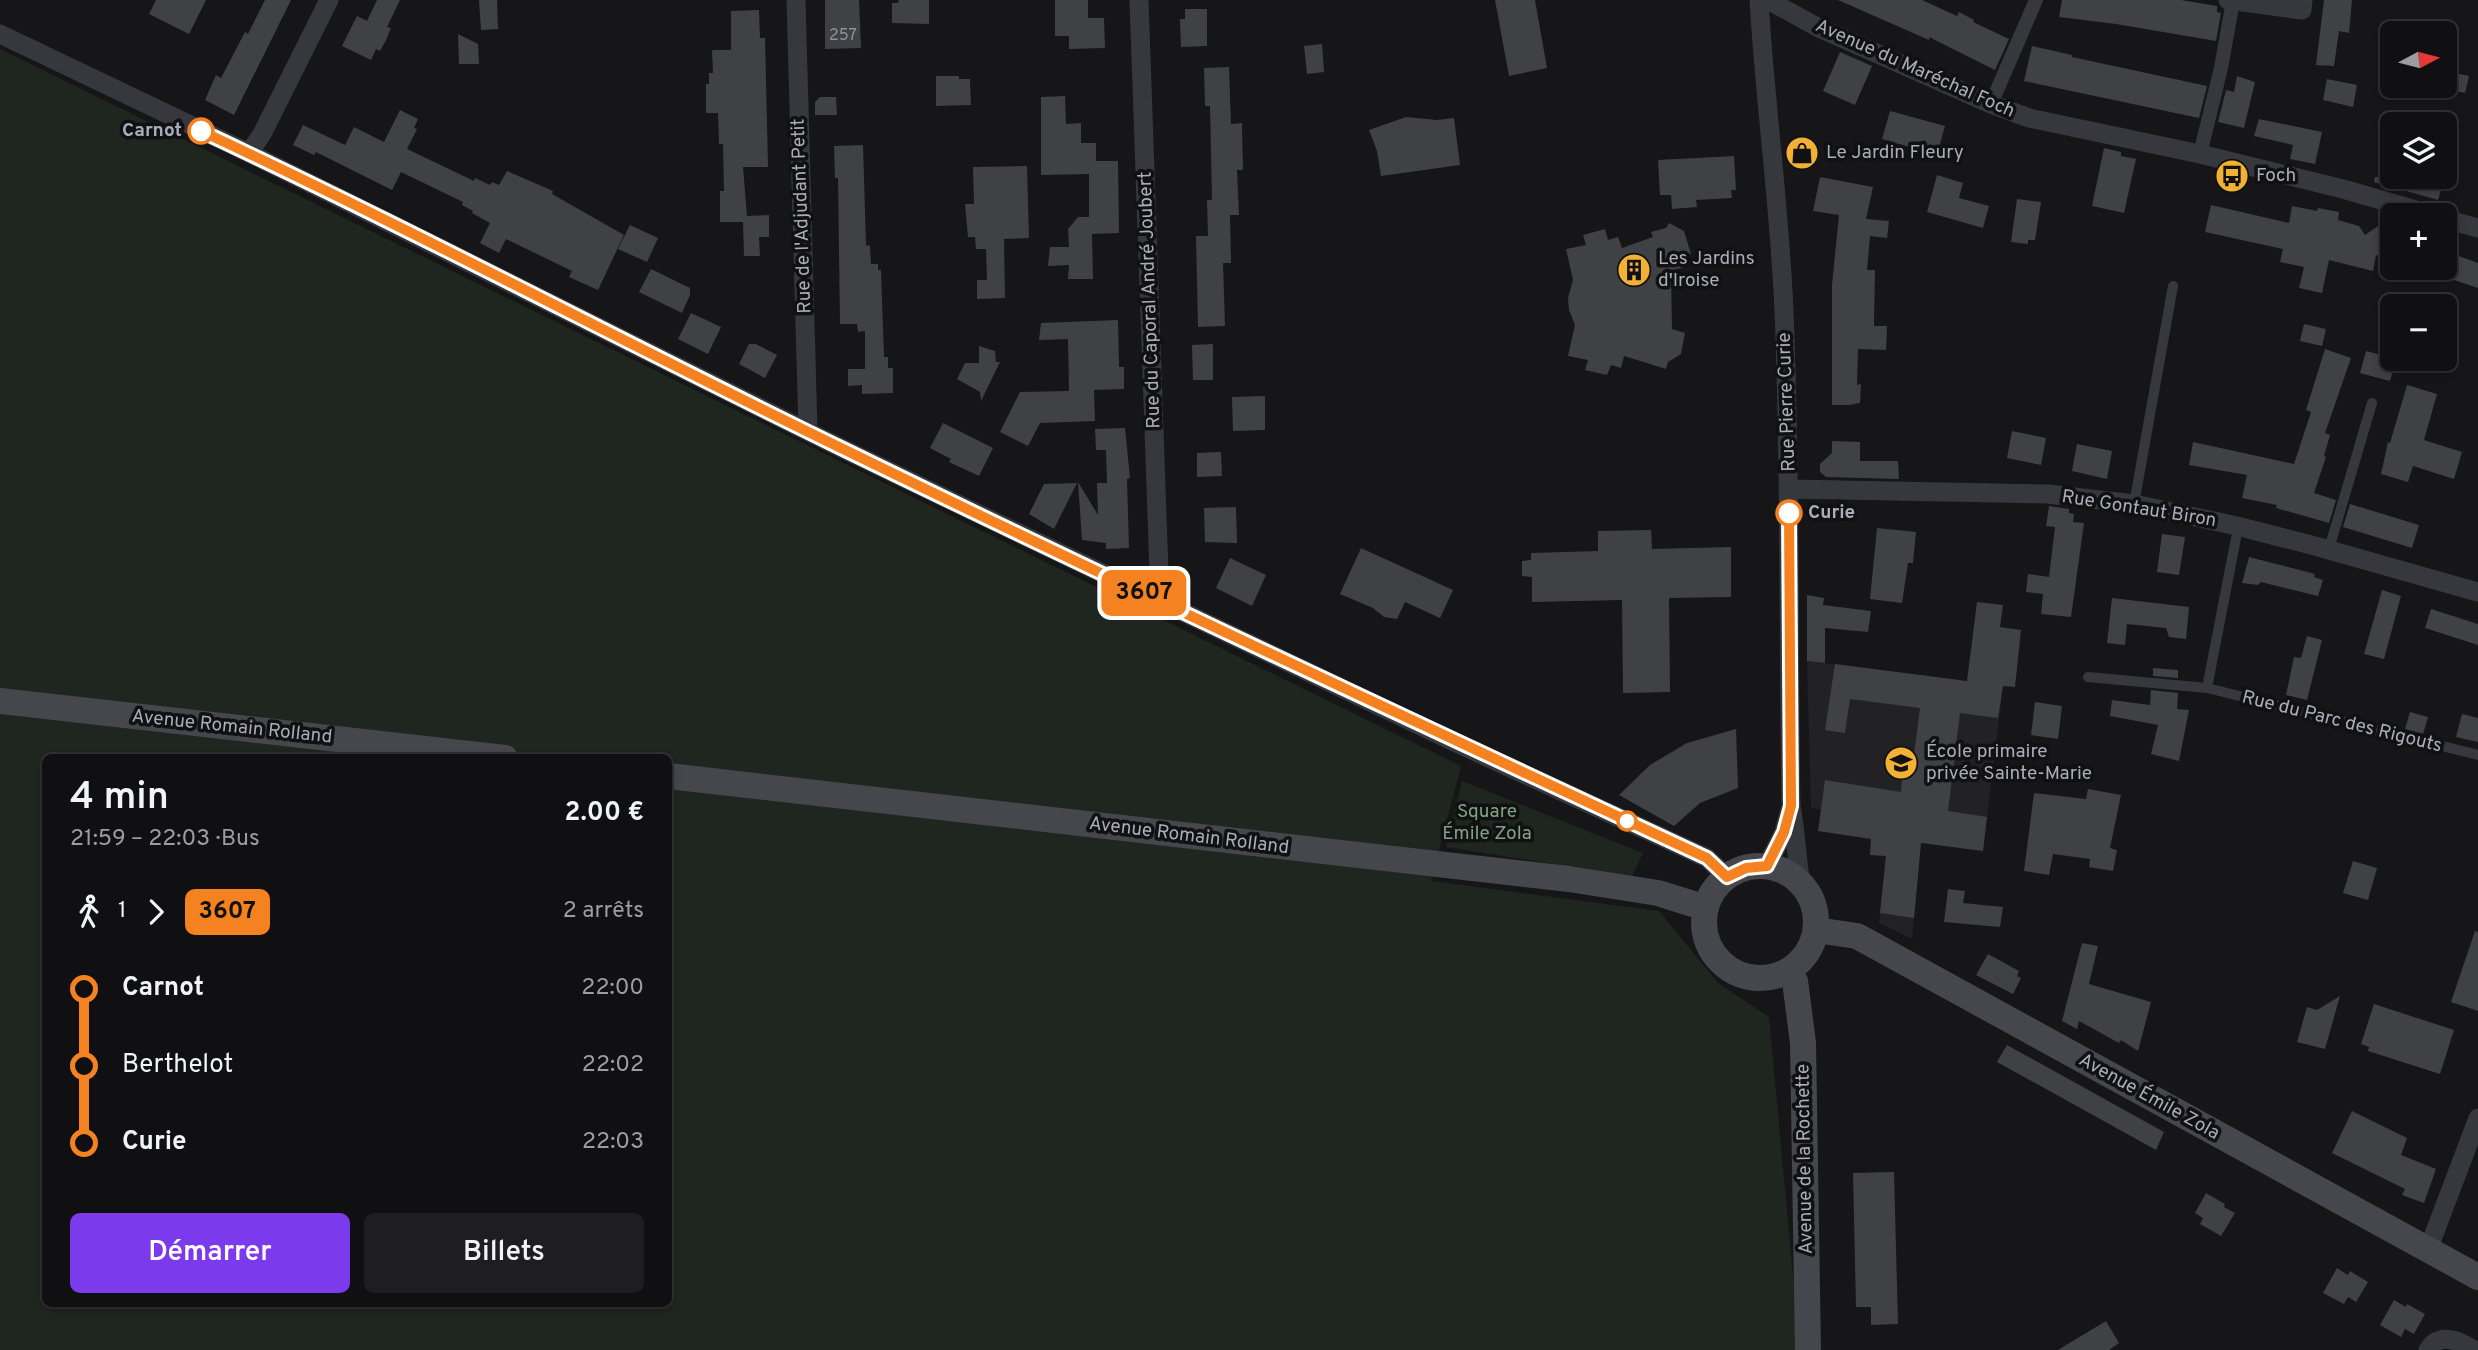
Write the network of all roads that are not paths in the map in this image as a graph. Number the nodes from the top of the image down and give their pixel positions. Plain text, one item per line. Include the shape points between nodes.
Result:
1 (329, 0) edge
2 (796, 0) edge
3 (1139, 0) edge
4 (1759, 0) edge
5 (1768, 0) edge
6 (2036, 0) edge
7 (2231, 0) edge
8 (2303, 0) edge
9 (0, 34) edge
10 (1991, 104) junction
11 (249, 153) junction
12 (2200, 154) junction
13 (2390, 203) edge
14 (2457, 222) edge
15 (2478, 228) edge
16 (2173, 286) dead end
17 (2372, 403) dead end
18 (808, 431) junction
19 (1790, 489) junction
20 (2134, 504) junction
21 (2236, 538) dead end
22 (2329, 550) junction
23 (2478, 593) edge
24 (1160, 601) junction
25 (2088, 677) dead end
26 (2207, 688) junction
27 (0, 701) edge
28 (470, 754) edge
29 (2478, 755) edge
30 (672, 776) edge
31 (1791, 806) junction
32 (1767, 866) junction
33 (1727, 877) junction
34 (1801, 883) junction
35 (1706, 908) junction
36 (1816, 930) junction
37 (1787, 971) junction
38 (2478, 1118) edge
39 (2428, 1250) junction
40 (2478, 1277) edge
41 (2430, 1348) edge
42 (1808, 1350) edge
43 (2474, 1350) edge

1 - 11 street
2 - 18 street, Rue de l'Adjudant Petit
3 - 24 street, Rue du Caporal André Joubert
4 - 19 street, Rue Pierre Curie via 1784,310
5 - 10 street, Avenue du Maréchal Foch via 1817,27
6 - 10 street
7 - 8 street via 2302,10
7 - 12 street via 2221,68
9 - 11 street
10 - 12 street, Avenue du Maréchal Foch via 2029,118
11 - 18 street
12 - 13 street, Avenue du Maréchal Foch
14 - 15 street
16 - 20 lane
17 - 22 lane
18 - 24 street
19 - 20 street, Rue Gontaut Biron via 2048,494
19 - 31 street, Rue Pierre Curie
20 - 22 street, Rue Gontaut Biron
21 - 26 lane
22 - 23 street, Rue Gontaut Biron
24 - 33 street via 1707,858
25 - 26 lane, Rue du Parc des Rigouts
26 - 29 lane, Rue du Parc des Rigouts
27 - 28 main road, Avenue Romain Rolland
30 - 35 main road, Avenue Romain Rolland via 1569,879 1658,892
31 - 32 street, Rue Pierre Curie
31 - 34 street, Rue Pierre Curie
32 - 33 main road via 1746,868
32 - 34 main road
33 - 35 main road
34 - 36 main road via 1814,905
35 - 37 main road via 1710,946 1727,966 1750,977
36 - 37 main road via 1807,954
36 - 39 main road, Avenue Émile Zola via 1857,936
37 - 42 main road, Avenue de la Rochette via 1795,981 1803,1043
38 - 39 street
39 - 40 main road, Avenue Émile Zola
41 - 43 street via 2447,1338

